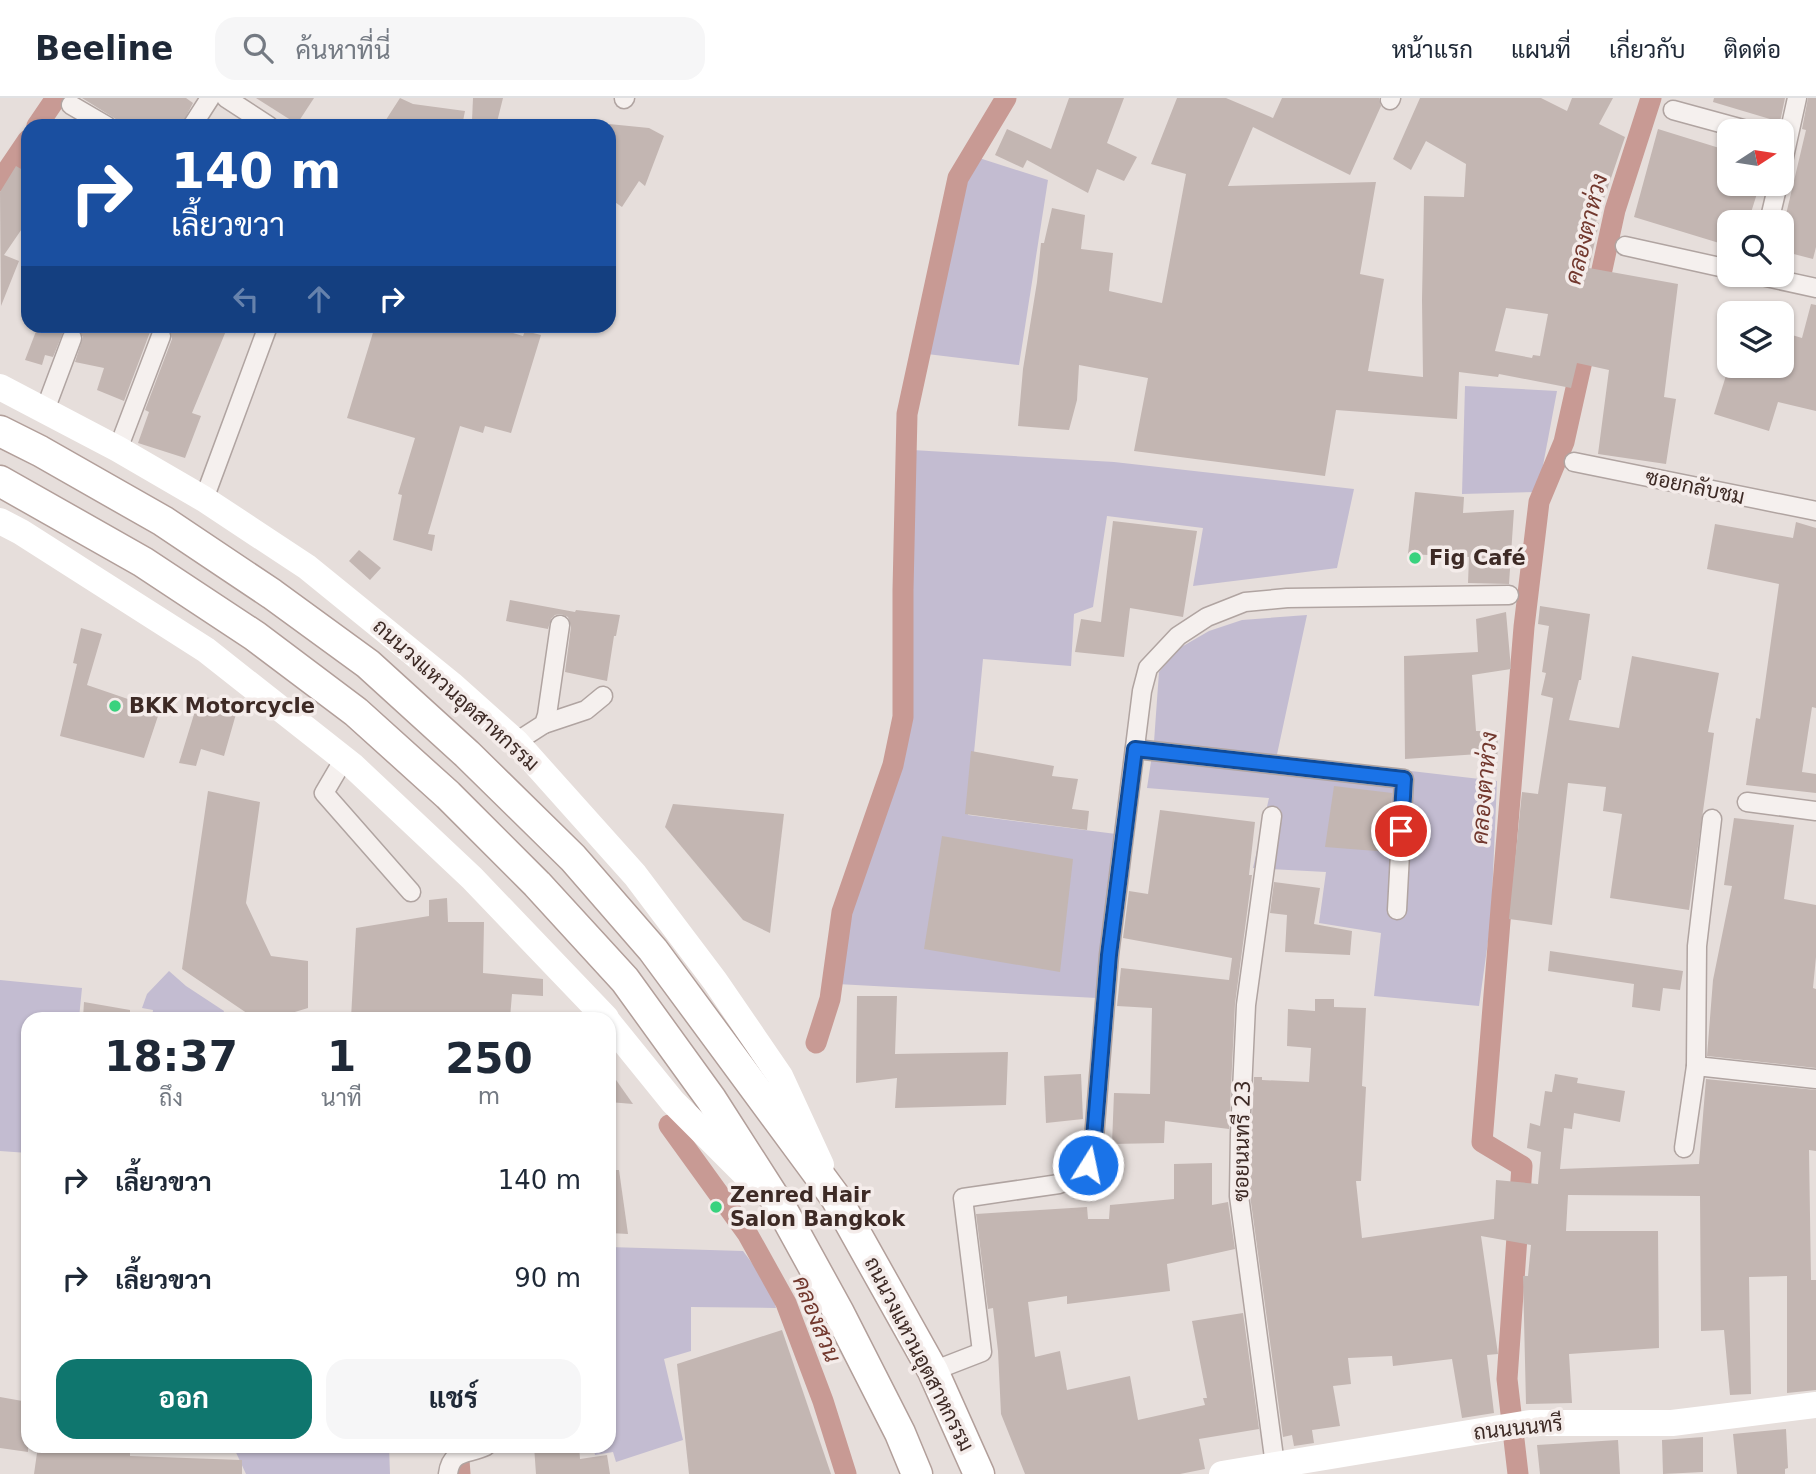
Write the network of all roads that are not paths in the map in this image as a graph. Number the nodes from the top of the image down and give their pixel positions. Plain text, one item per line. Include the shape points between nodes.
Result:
1 (210, 98) edge
2 (226, 98) edge
3 (1797, 98) edge
4 (71, 105) dead end
5 (1673, 110) dead end
6 (95, 119) edge
7 (196, 119) edge
8 (258, 119) edge
9 (1791, 119) edge
10 (1717, 122) edge
11 (1625, 246) dead end
12 (1717, 266) edge
13 (1794, 283) edge
14 (1816, 288) edge
15 (265, 333) edge
16 (161, 336) dead end
17 (72, 338) dead end
18 (0, 387) edge
19 (45, 410) junction
20 (0, 431) edge
21 (118, 449) junction
22 (1574, 462) dead end
23 (10, 486) edge
24 (204, 499) junction
25 (1816, 511) edge
26 (0, 521) edge
27 (1509, 595) dead end
28 (560, 625) dead end
29 (603, 696) dead end
30 (544, 724) junction
31 (516, 742) junction
32 (1135, 749) junction
33 (344, 759) junction
34 (1747, 802) dead end
35 (1816, 811) edge
36 (1272, 816) dead end
37 (1713, 819) dead end
38 (411, 892) dead end
39 (1397, 910) dead end
40 (600, 1012) edge
41 (616, 1032) edge
42 (1696, 1066) junction
43 (1816, 1079) edge
44 (1684, 1148) dead end
45 (836, 1198) junction
46 (784, 1213) junction
47 (933, 1371) junction
48 (1816, 1405) edge
49 (1275, 1465) junction
50 (917, 1474) edge
51 (979, 1474) edge
52 (1222, 1474) edge

1 - 7 street
2 - 8 street
3 - 9 street
4 - 6 street
5 - 10 street
11 - 12 street
13 - 14 street
15 - 24 street
16 - 21 street
17 - 19 street
18 - 19 main road, ถนนวงแหวนอุตสาหกรรม
19 - 21 main road, ถนนวงแหวนอุตสาหกรรม
20 - 45 main road, ถนนวงแหวนอุตสาหกรรม via 163,521 272,594 368,664 467,754 573,858 653,950
21 - 24 main road, ถนนวงแหวนอุตสาหกรรม
22 - 25 street, ซอยกลับชม
23 - 46 main road via 143,562 255,636 356,712 448,795 625,980 711,1098
24 - 31 main road, ถนนวงแหวนอุตสาหกรรม via 307,567
26 - 33 main road via 206,650
27 - 32 street via 1287,598 1245,603 1207,617 1178,636 1148,668
28 - 30 street
29 - 30 street via 586,710
30 - 31 street
31 - 45 main road, ถนนวงแหวนอุตสาหกรรม via 635,874 715,981 780,1076
32 - 39 street via 1404,779
32 - 47 street via 1109,955 1093,1150 1088,1165 1072,1180 963,1198 982,1353
33 - 38 street via 324,793
33 - 40 main road via 472,878
34 - 35 street
36 - 49 street, ซอยนนทรี 23 via 1246,1005 1239,1196
37 - 42 street via 1697,946
41 - 46 main road via 673,1102
42 - 43 street
42 - 44 street
45 - 47 main road, ถนนวงแหวนอุตสาหกรรม
46 - 50 main road via 839,1312
47 - 51 main road, ถนนวงแหวนอุตสาหกรรม
48 - 49 main road, ถนนนนทรี via 1672,1423 1519,1425
49 - 52 main road, ถนนนนทรี

